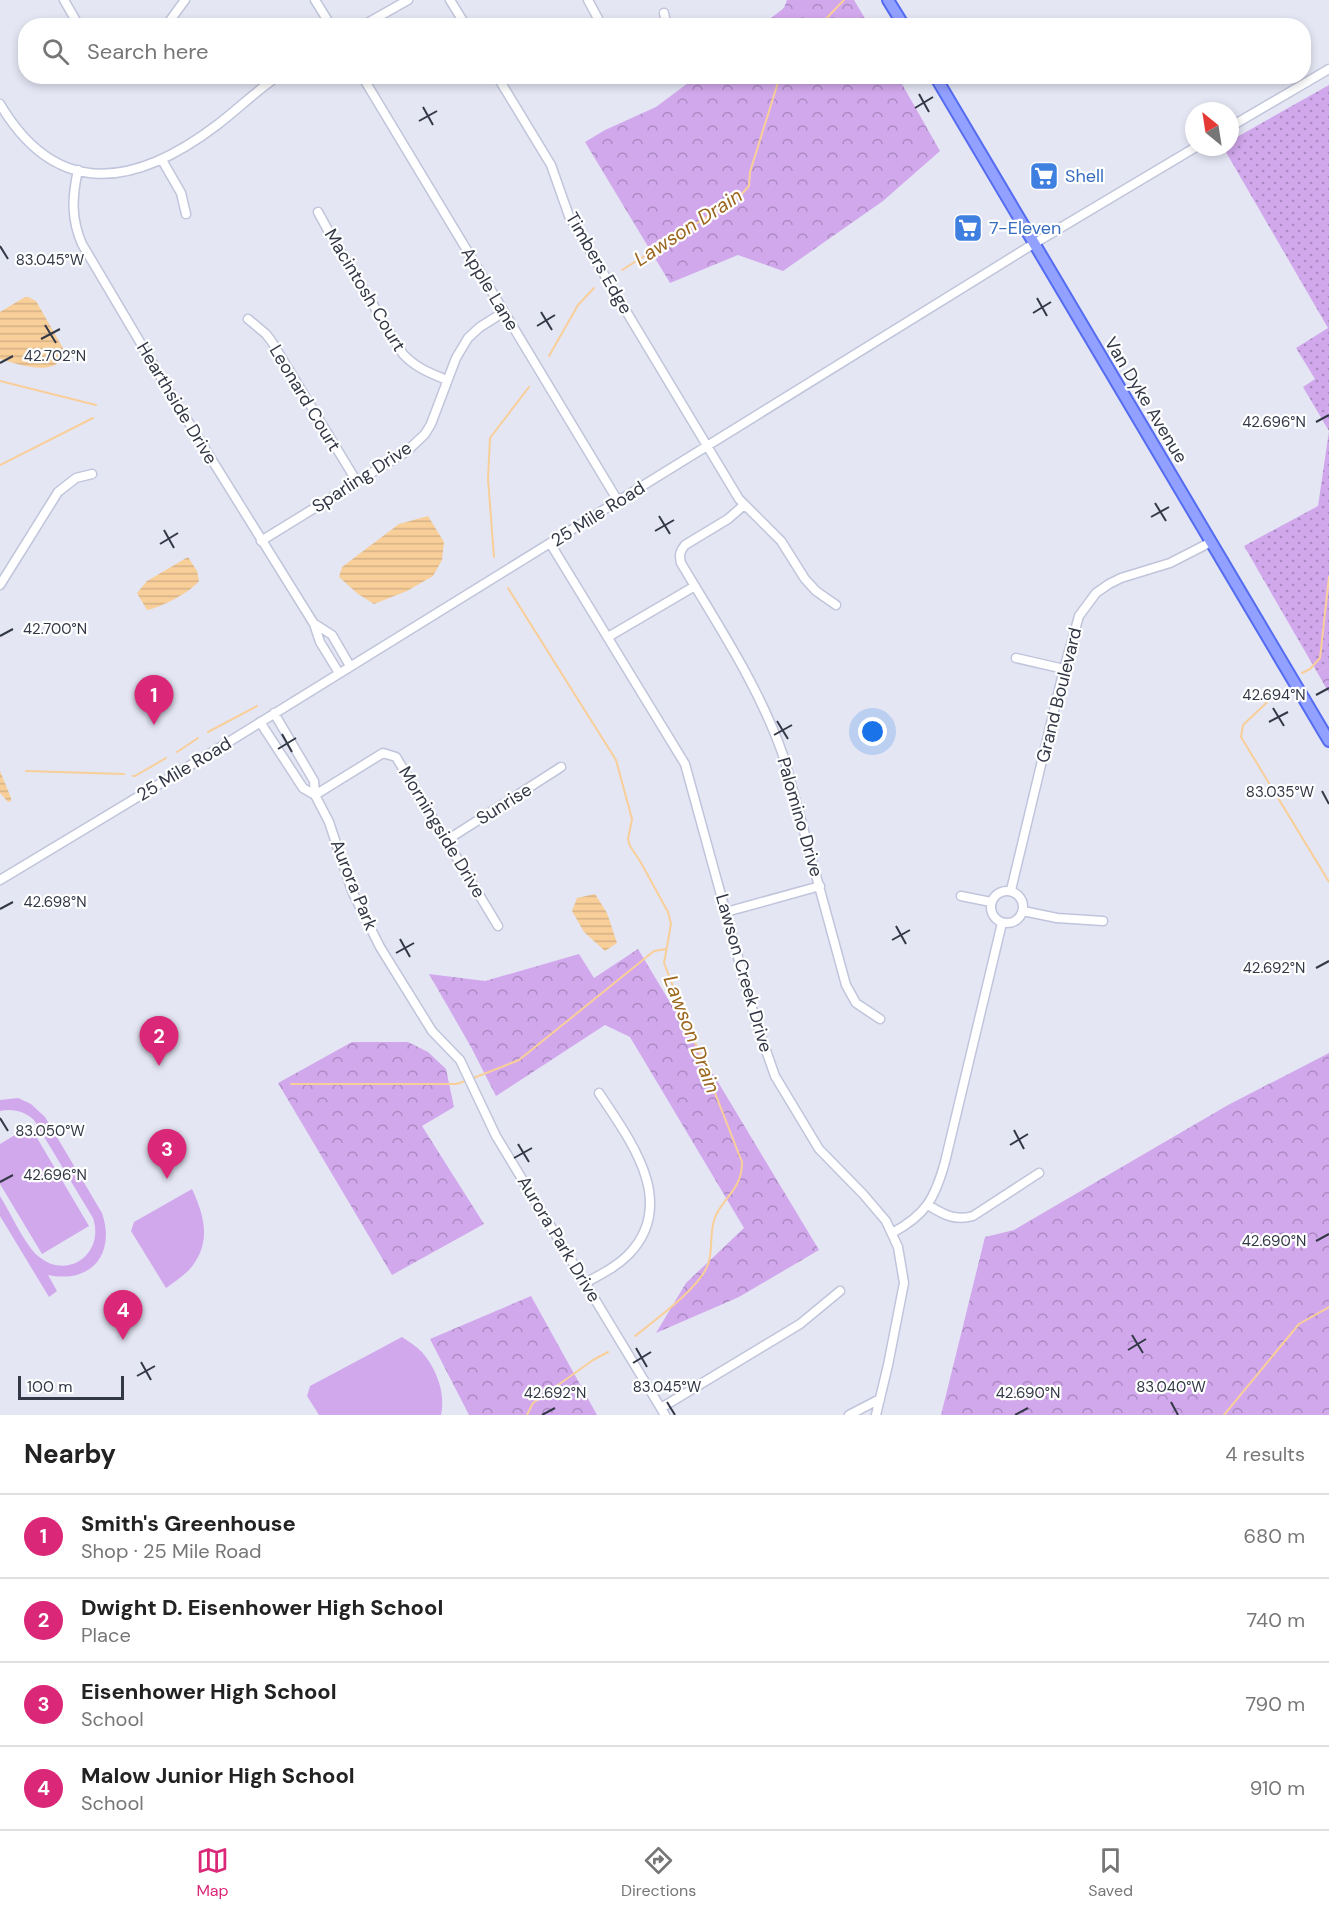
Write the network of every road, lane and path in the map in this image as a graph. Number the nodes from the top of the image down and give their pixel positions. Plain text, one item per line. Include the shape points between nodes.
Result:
1 (64, 0) edge
2 (184, 0) edge
3 (315, 0) edge
4 (408, 0) edge
5 (450, 0) edge
6 (588, 0) edge
7 (888, 0) edge
8 (664, 13) dead end
9 (74, 18) edge
10 (172, 18) edge
11 (326, 18) edge
12 (376, 18) edge
13 (461, 18) edge
14 (598, 18) edge
15 (665, 18) edge
16 (899, 18) edge
17 (1329, 69) edge
18 (1311, 80) edge
19 (266, 84) edge
20 (367, 84) edge
21 (502, 84) edge
22 (939, 84) edge
23 (1303, 84) edge
24 (1, 108) edge
25 (1239, 122) edge
26 (1185, 154) edge
27 (162, 160) junction
28 (78, 170) junction
29 (318, 212) dead end
30 (186, 214) dead end
31 (1035, 243) junction
32 (504, 312) junction
33 (248, 319) dead end
34 (447, 380) junction
35 (708, 446) junction
36 (92, 474) dead end
37 (357, 482) junction
38 (618, 501) junction
39 (744, 505) junction
40 (261, 541) junction
41 (1211, 542) junction
42 (550, 543) junction
43 (0, 585) edge
44 (695, 586) junction
45 (836, 605) dead end
46 (314, 624) junction
47 (608, 637) junction
48 (1016, 658) dead end
49 (350, 666) junction
50 (1065, 669) junction
51 (339, 673) junction
52 (274, 713) junction
53 (260, 722) junction
54 (1329, 741) edge
55 (299, 754) junction
56 (286, 763) junction
57 (561, 767) dead end
58 (315, 795) junction
59 (447, 840) junction
60 (0, 880) edge
61 (820, 886) junction
62 (1011, 890) junction
63 (961, 896) dead end
64 (991, 902) junction
65 (1023, 911) junction
66 (726, 912) junction
67 (1103, 921) dead end
68 (1002, 923) junction
69 (498, 926) dead end
70 (880, 1019) dead end
71 (460, 1060) joint
72 (599, 1093) dead end
73 (1039, 1173) dead end
74 (928, 1205) junction
75 (892, 1233) junction
76 (585, 1283) junction
77 (840, 1291) dead end
78 (880, 1400) junction
79 (663, 1411) edge
80 (849, 1415) edge
81 (876, 1415) edge

1 - 9 street
2 - 10 street
3 - 11 street
4 - 12 street
5 - 13 street
6 - 14 street
7 - 16 main road
8 - 15 street
17 - 18 street
19 - 27 street via 216,126
20 - 32 street, Apple Lane
21 - 35 street, Timbers Edge via 551,165 569,216
22 - 31 main road, Van Dyke Avenue
23 - 25 street
24 - 28 street via 25,140 48,159
26 - 31 street, 25 Mile Road
27 - 28 street via 122,173
27 - 30 street via 181,193
28 - 40 street, Hearthside Drive via 72,212 82,244
29 - 34 street, Macintosh Court via 403,354 421,370
31 - 35 street, 25 Mile Road
31 - 41 main road, Van Dyke Avenue
32 - 34 street, Sparling Drive via 468,338
32 - 38 street, Apple Lane
33 - 37 street, Leonard Court via 272,342
34 - 37 street, Sparling Drive via 425,434 407,451
35 - 38 street, 25 Mile Road
35 - 39 street, Timbers Edge
36 - 43 street via 76,478 58,492
37 - 40 street, Sparling Drive
38 - 42 street, 25 Mile Road
39 - 44 street, Palomino Drive via 680,551 681,563
39 - 45 street, Timbers Edge via 780,541 816,591
40 - 46 street, Hearthside Drive
41 - 50 street, Grand Boulevard via 1170,563 1121,578 1096,593 1079,616
41 - 54 main road, Van Dyke Avenue
42 - 47 street, Lawson Creek Drive
42 - 49 street, 25 Mile Road
44 - 47 street
44 - 61 street, Palomino Drive via 749,675 774,727
46 - 49 street, Hearthside Drive via 332,635
46 - 51 street, Hearthside Drive
47 - 66 street, Lawson Creek Drive via 685,764
48 - 50 street
49 - 51 street, 25 Mile Road
50 - 62 street, Grand Boulevard
51 - 52 street, 25 Mile Road
52 - 53 street, 25 Mile Road
52 - 55 street, Aurora Park
53 - 56 street, Aurora Park
53 - 60 street, 25 Mile Road
55 - 56 street
55 - 58 street, Aurora Park via 314,781
56 - 58 street, Aurora Park via 303,788
57 - 59 street, Sunrise
58 - 59 street, Morningside Drive via 383,753 396,757
58 - 71 street, Aurora Park via 329,822 364,918 432,1031
59 - 69 street, Morningside Drive
61 - 66 street
61 - 70 street, Palomino Drive via 851,995 863,1009
62 - 64 street via 1001,891
62 - 65 street via 1021,900
63 - 64 street
64 - 68 street via 993,916
65 - 67 street
65 - 68 street via 1014,920
66 - 75 street, Lawson Creek Drive via 775,1076 819,1149 863,1194
68 - 74 street via 945,1162 936,1193
71 - 76 street, Aurora Park Drive via 496,1136
72 - 76 street via 644,1170 649,1217 642,1236 627,1256
73 - 74 street via 973,1216 950,1217
74 - 75 street via 908,1225
75 - 78 street, Lawson Creek Drive via 904,1283
76 - 79 street, Aurora Park Drive
77 - 79 street via 800,1324
78 - 80 street
78 - 81 street, Lawson Creek Drive

